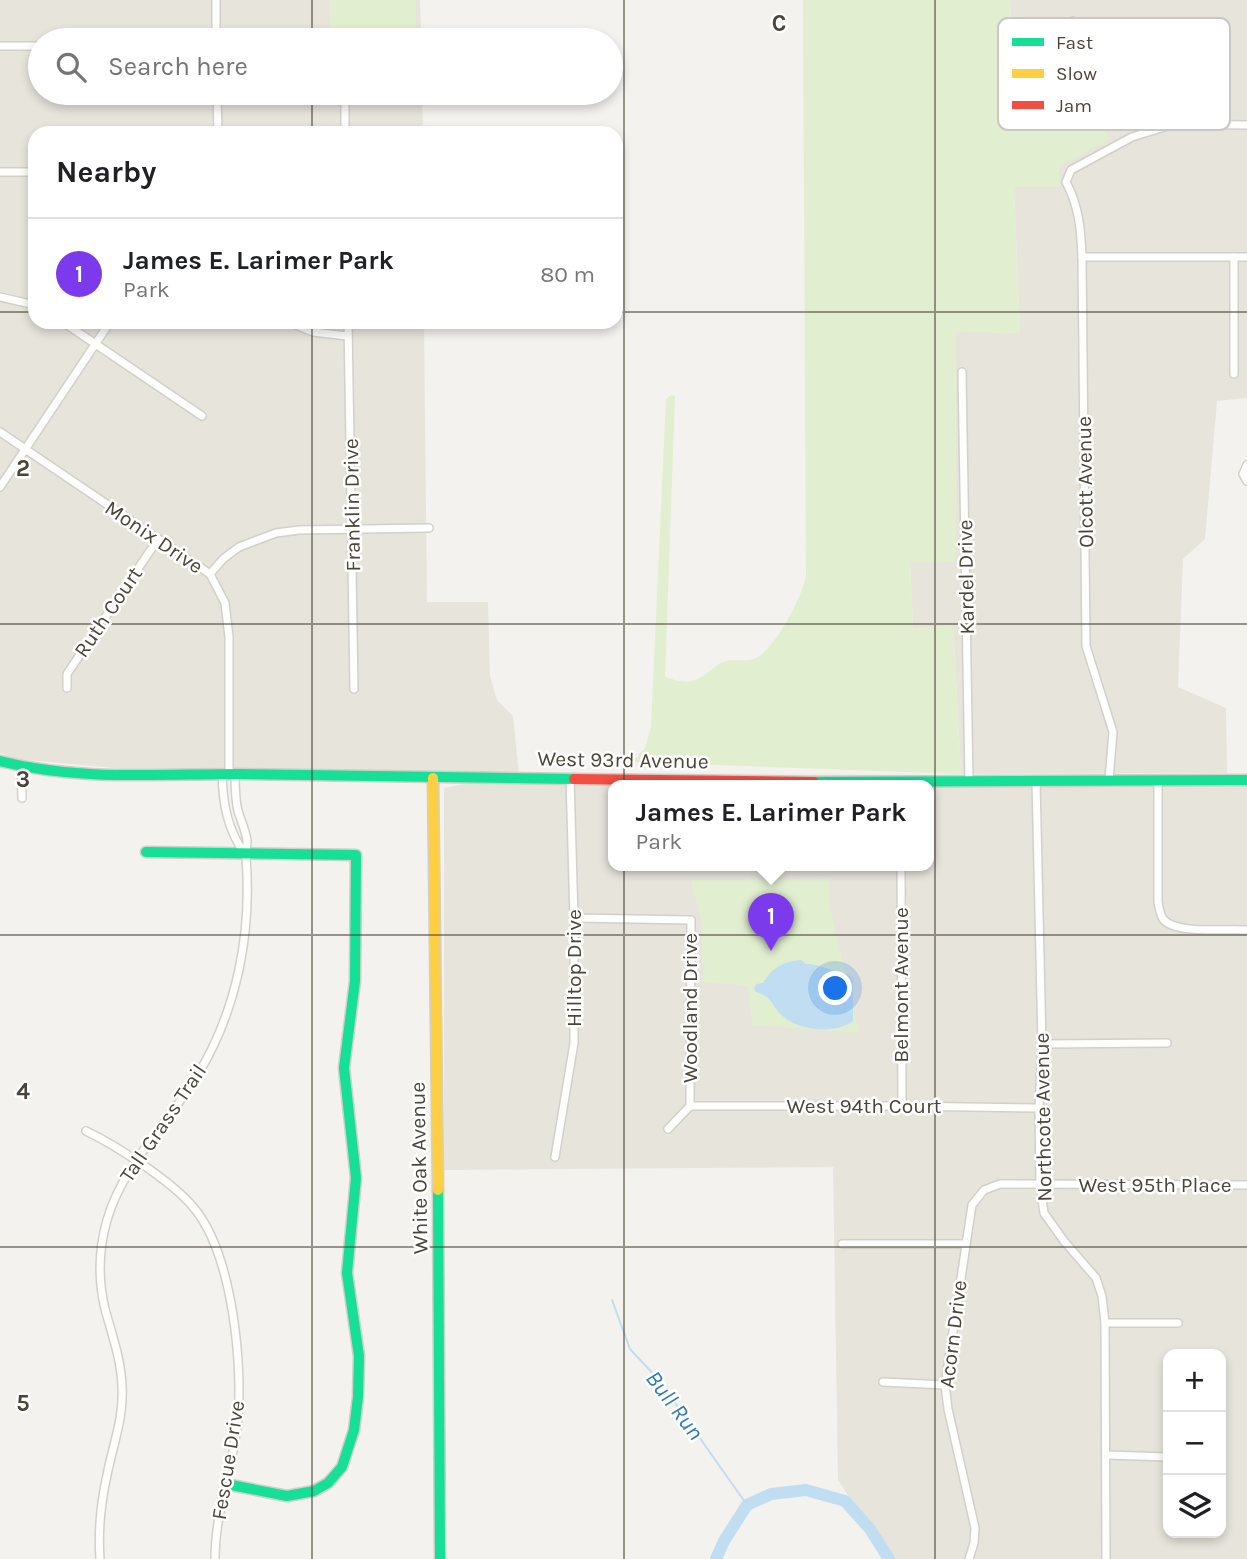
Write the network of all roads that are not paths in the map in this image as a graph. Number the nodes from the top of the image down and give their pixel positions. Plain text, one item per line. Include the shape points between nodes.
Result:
1 (216, 0) edge
2 (216, 28) edge
3 (0, 46) edge
4 (28, 46) edge
5 (217, 105) edge
6 (345, 105) edge
7 (218, 126) edge
8 (345, 126) edge
9 (1155, 130) edge
10 (0, 172) edge
11 (28, 172) edge
12 (1082, 257) junction
13 (1234, 257) junction
14 (1247, 257) edge
15 (0, 297) edge
16 (28, 303) edge
17 (72, 329) edge
18 (105, 329) edge
19 (307, 329) edge
20 (348, 329) edge
21 (348, 336) junction
22 (95, 344) junction
23 (962, 372) dead end
24 (1234, 374) dead end
25 (202, 416) dead end
26 (0, 432) edge
27 (25, 449) junction
28 (1247, 465) edge
29 (1247, 481) edge
30 (0, 487) edge
31 (353, 528) junction
32 (429, 528) dead end
33 (158, 539) junction
34 (210, 574) junction
35 (67, 688) dead end
36 (354, 689) dead end
37 (0, 761) edge
38 (20, 768) junction
39 (229, 774) junction
40 (433, 778) junction
41 (570, 778) junction
42 (680, 780) edge
43 (1109, 780) junction
44 (1247, 780) edge
45 (1036, 781) junction
46 (1157, 781) junction
47 (969, 782) junction
48 (934, 783) edge
49 (22, 798) dead end
50 (146, 852) dead end
51 (245, 854) junction
52 (901, 871) edge
53 (574, 918) junction
54 (1247, 930) edge
55 (1167, 1043) dead end
56 (1042, 1044) junction
57 (902, 1106) junction
58 (690, 1107) junction
59 (1039, 1108) junction
60 (668, 1129) dead end
61 (86, 1131) dead end
62 (555, 1157) dead end
63 (136, 1161) junction
64 (1040, 1185) junction
65 (1247, 1185) edge
66 (980, 1192) joint
67 (842, 1244) dead end
68 (965, 1244) junction
69 (1105, 1323) junction
70 (1178, 1323) dead end
71 (883, 1382) dead end
72 (944, 1385) junction
73 (1107, 1455) junction
74 (1163, 1457) edge
75 (226, 1484) junction
76 (100, 1559) edge
77 (215, 1559) edge
78 (440, 1559) edge
79 (969, 1559) edge
80 (1106, 1559) edge

1 - 2 street
3 - 4 street
5 - 7 street
6 - 8 street
9 - 12 street, Olcott Avenue via 1071,170 1066,182 1080,223
10 - 11 street
12 - 13 street
12 - 43 street, Olcott Avenue via 1086,646 1112,732
13 - 14 street
13 - 24 street
15 - 16 street
17 - 22 street
18 - 22 street
19 - 21 street
20 - 21 street, Franklin Drive
21 - 31 street, Franklin Drive
22 - 25 street
22 - 27 street
23 - 47 street, Kardel Drive
26 - 27 street, Monix Drive
27 - 30 street
27 - 33 street, Monix Drive
28 - 29 street via 1243,474
31 - 32 street
31 - 34 street via 276,533 239,548
31 - 36 street, Franklin Drive
33 - 34 street, Monix Drive
33 - 35 street, Ruth Court via 67,674
34 - 39 street, Monix Drive via 225,603 229,637
37 - 38 street, West 93rd Avenue
38 - 39 street, West 93rd Avenue via 60,774
38 - 49 street
39 - 40 street, West 93rd Avenue
39 - 51 street, Tall Grass Trail via 247,839
39 - 51 street, Tall Grass Trail via 224,806
40 - 41 street, West 93rd Avenue
40 - 78 street, White Oak Avenue
41 - 42 street, West 93rd Avenue
41 - 53 street, Hilltop Drive
43 - 45 street, West 93rd Avenue
43 - 46 street, West 93rd Avenue
44 - 46 street, West 93rd Avenue
45 - 47 street, West 93rd Avenue
45 - 56 street, Northcote Avenue
46 - 54 street via 1158,902 1164,920 1185,929
47 - 48 street, West 93rd Avenue
50 - 51 street
51 - 63 street, Tall Grass Trail via 243,950 225,1018 199,1073
51 - 75 street via 356,855 355,981 344,1068 355,1152 347,1273 357,1331 359,1383 346,1458 328,1483 314,1492 293,1496
52 - 57 street, Belmont Avenue
53 - 58 street, Woodland Drive via 691,920
53 - 62 street, Hilltop Drive via 574,1043
55 - 56 street
56 - 59 street, Northcote Avenue
57 - 58 street, West 94th Court
57 - 59 street, West 94th Court
58 - 60 street, Woodland Drive
59 - 64 street, Northcote Avenue
61 - 63 street, Fescue Drive
63 - 75 street, Fescue Drive via 194,1207 224,1276 234,1321 239,1384
63 - 76 street, Tall Grass Trail via 114,1200 102,1251 102,1293 118,1351 123,1396 101,1505
64 - 65 street, West 95th Place
64 - 66 street, West 95th Place via 994,1185
64 - 69 street, Northcote Avenue via 1044,1213 1096,1278
66 - 68 street, Acorn Drive via 972,1205
67 - 68 street
68 - 72 street, Acorn Drive
69 - 70 street
69 - 73 street, Northcote Avenue
71 - 72 street
72 - 79 street, Acorn Drive via 974,1519
73 - 74 street
73 - 80 street, Northcote Avenue
75 - 77 street, Fescue Drive

